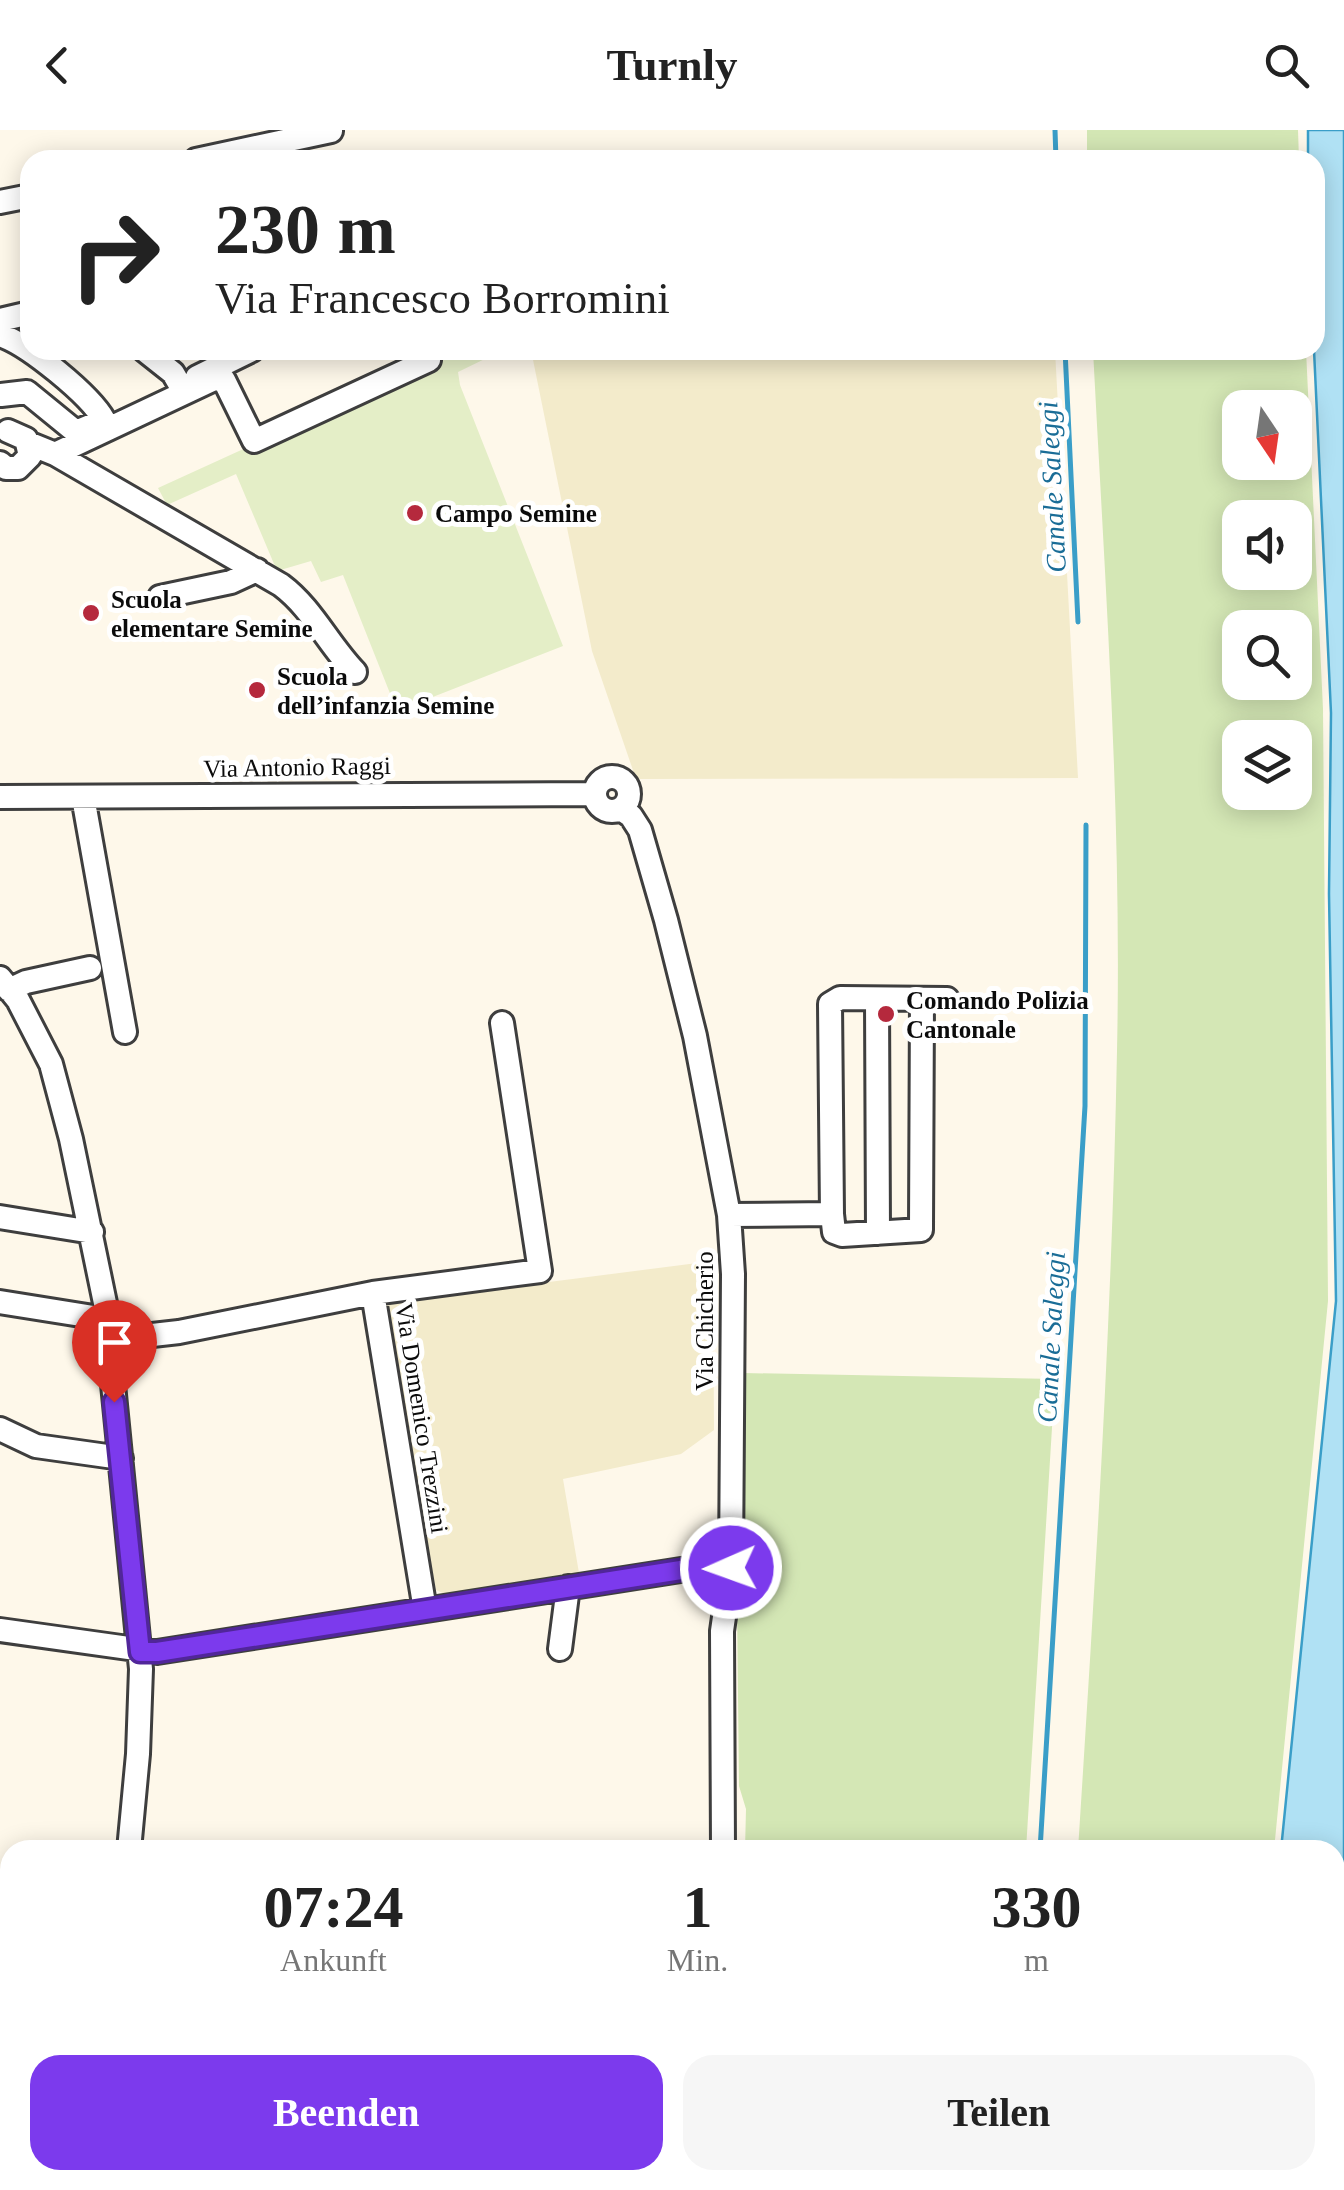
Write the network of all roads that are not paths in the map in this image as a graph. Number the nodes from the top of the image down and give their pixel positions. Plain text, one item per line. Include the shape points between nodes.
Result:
1 (330, 131) edge
2 (242, 150) edge
3 (39, 360) edge
4 (157, 360) edge
5 (231, 360) edge
6 (430, 360) dead end
7 (180, 385) junction
8 (1, 391) edge
9 (104, 420) junction
10 (12, 438) edge
11 (55, 454) junction
12 (0, 463) edge
13 (258, 570) junction
14 (160, 597) dead end
15 (355, 672) dead end
16 (83, 796) junction
17 (0, 798) edge
18 (621, 808) joint
19 (90, 968) dead end
20 (4, 984) edge
21 (877, 999) junction
22 (922, 999) junction
23 (948, 1000) dead end
24 (502, 1023) dead end
25 (125, 1032) dead end
26 (832, 1214) junction
27 (729, 1215) junction
28 (0, 1217) edge
29 (92, 1232) junction
30 (878, 1234) junction
31 (373, 1293) junction
32 (0, 1302) edge
33 (107, 1330) junction
34 (0, 1429) edge
35 (122, 1458) junction
36 (731, 1568) junction
37 (568, 1587) junction
38 (426, 1610) junction
39 (0, 1630) edge
40 (560, 1649) dead end
41 (140, 1652) junction
42 (130, 1840) edge
43 (723, 1840) edge

1 - 2 street
3 - 9 street via 95,404
4 - 7 street
5 - 7 street
6 - 11 street via 254,441 230,389 214,379
7 - 9 street
8 - 9 street via 28,392 76,432
8 - 10 street
10 - 11 street
10 - 12 street via 30,456 12,469
11 - 13 street
13 - 14 street
13 - 15 street via 300,598
16 - 17 street, Via Antonio Raggi
16 - 18 street, Via Antonio Raggi via 594,794 601,808
16 - 25 street
18 - 27 street, Via Chicherio via 640,830 666,920
19 - 20 street
20 - 29 street via 51,1064
21 - 22 street
21 - 26 street via 830,1004
21 - 30 street
22 - 23 street
22 - 30 street via 922,1227
24 - 31 street, Via Domenico Trezzini via 540,1271
26 - 27 street
26 - 30 street via 837,1234
27 - 36 street, Via Chicherio
28 - 29 street
29 - 33 street
31 - 33 street via 179,1332
31 - 38 street, Via Domenico Trezzini
32 - 33 street
33 - 35 street
34 - 35 street via 36,1446
35 - 41 street
36 - 37 street
36 - 43 street, Via Chicherio via 722,1631
37 - 38 street
37 - 40 street
38 - 41 street
39 - 41 street
41 - 42 street

